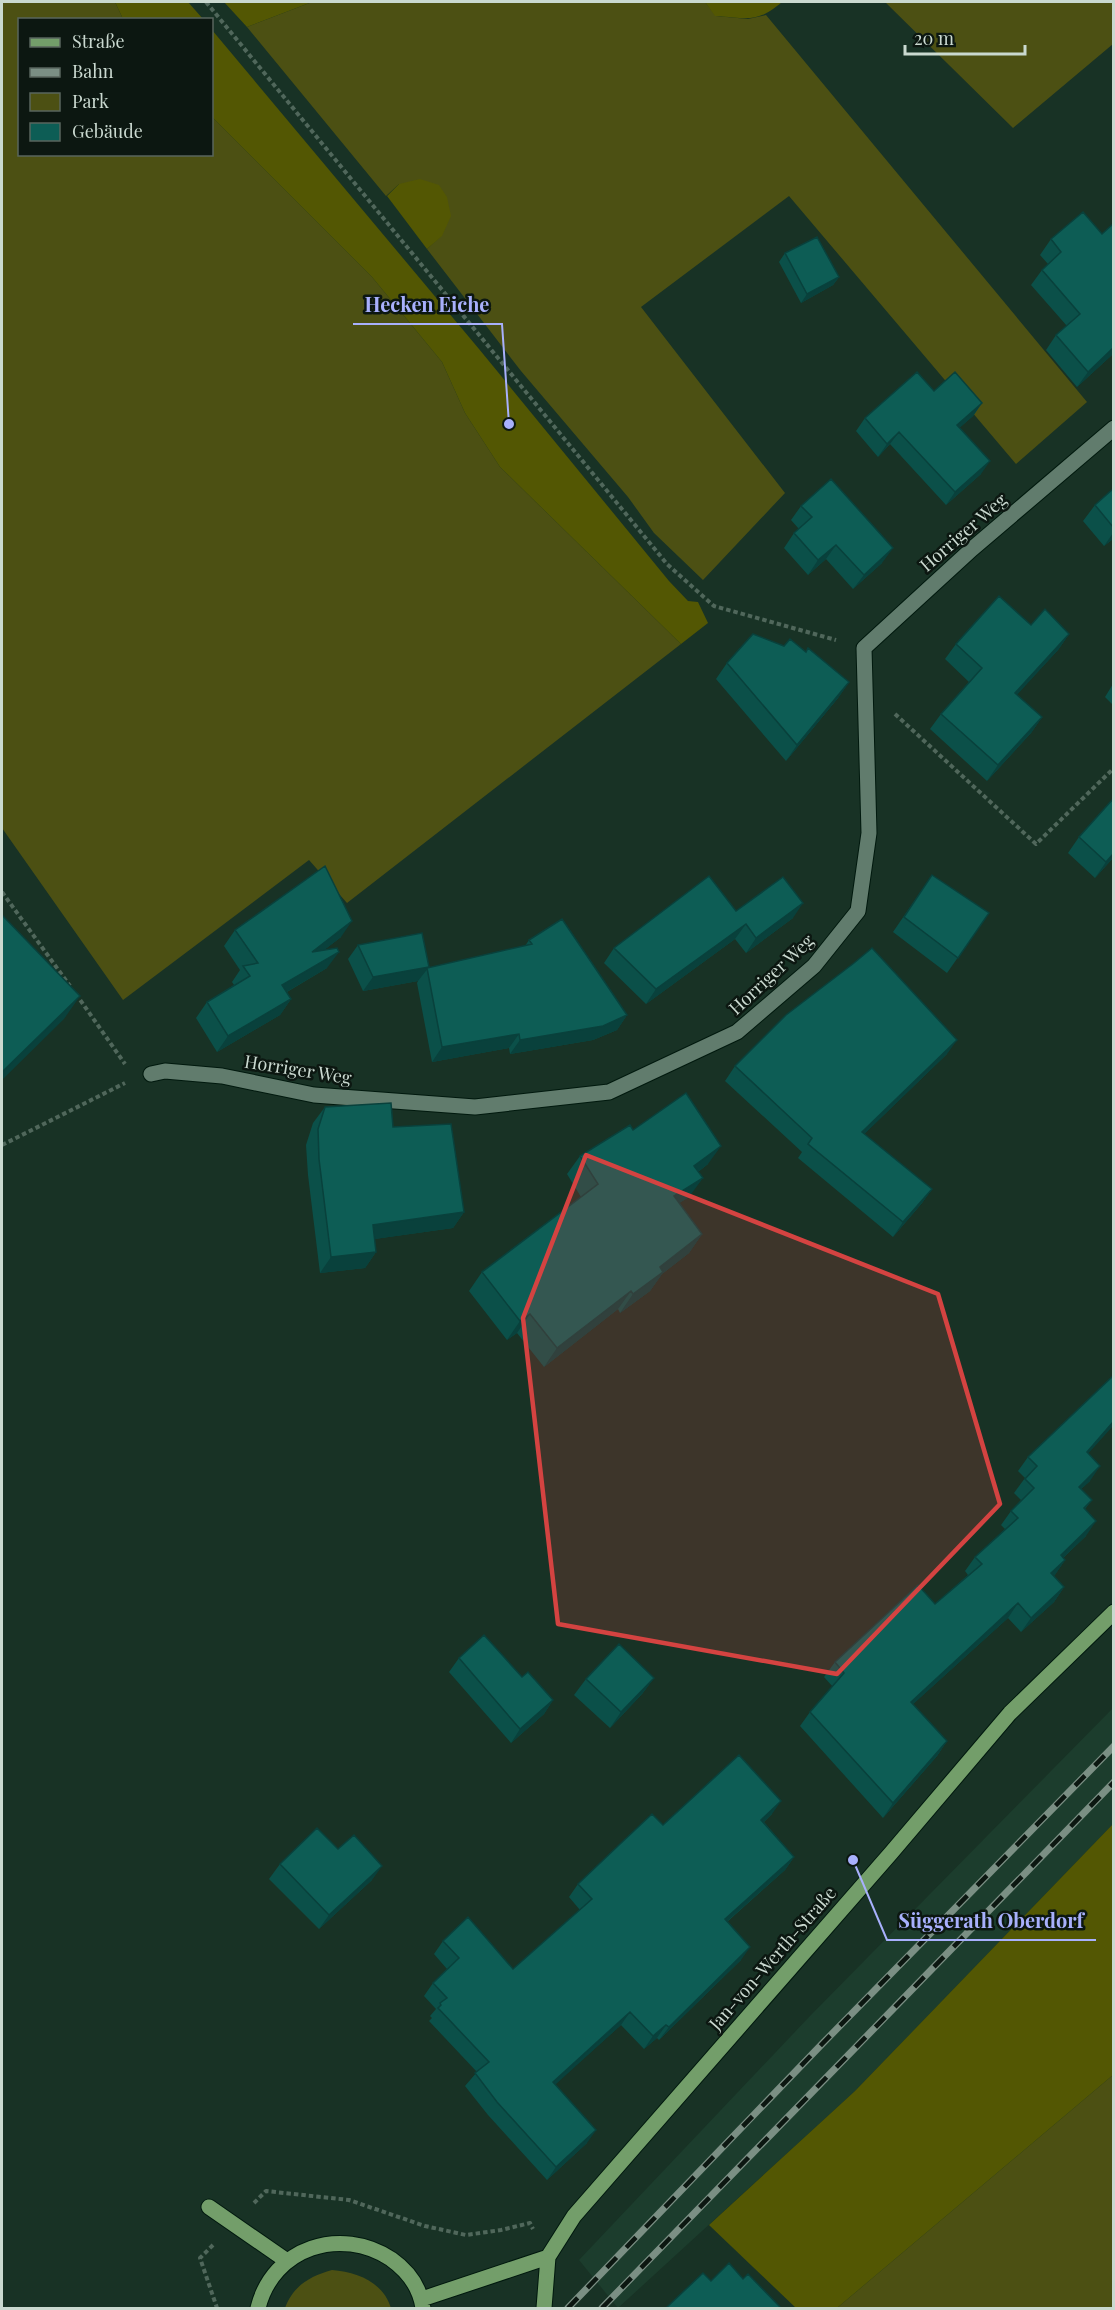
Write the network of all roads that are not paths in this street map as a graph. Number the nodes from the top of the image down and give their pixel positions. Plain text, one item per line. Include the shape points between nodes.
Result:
1 (1113, 428) edge
2 (152, 1074) road end
3 (1113, 1612) edge
4 (209, 2207) dead end
5 (548, 2257) junction
6 (287, 2261) junction
7 (544, 2303) edge
8 (422, 2304) edge
9 (258, 2308) edge

1 - 2 street, Horriger Weg via 864,648 869,833 858,911 814,966 737,1032 609,1092 476,1107 314,1095 222,1076 165,1071
3 - 5 main road, Jan-von-Werth-Straße via 1010,1713 574,2216
4 - 6 main road
5 - 7 main road, Jan-von-Werth-Straße
5 - 8 main road
6 - 8 main road via 311,2248 333,2243 363,2245 400,2265 414,2283
6 - 9 main road via 268,2283

